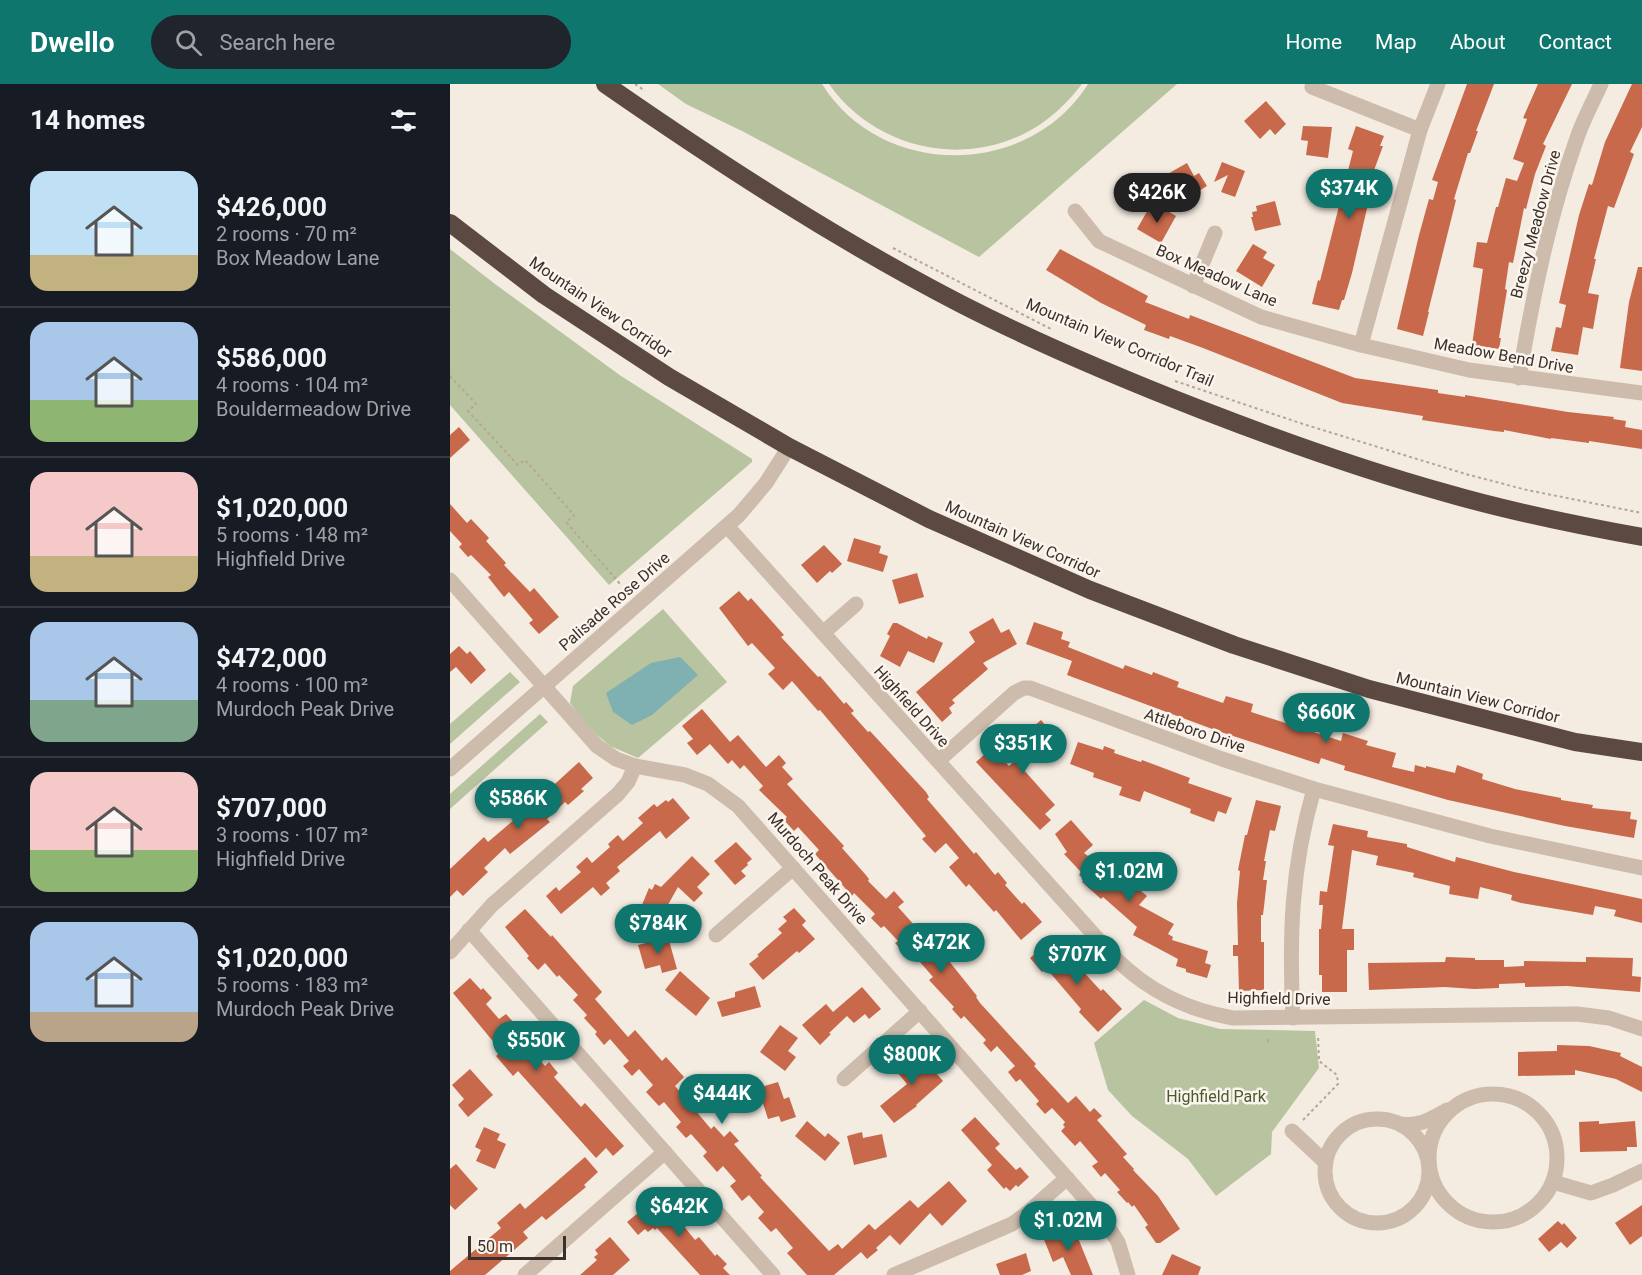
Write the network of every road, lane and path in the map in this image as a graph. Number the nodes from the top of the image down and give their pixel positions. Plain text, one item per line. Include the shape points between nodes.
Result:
1 (605, 84) edge
2 (635, 84) edge
3 (1438, 84) edge
4 (1601, 84) edge
5 (1312, 87) dead end
6 (645, 91) dead end
7 (1420, 130) junction
8 (1075, 211) dead end
9 (450, 223) edge
10 (1215, 233) dead end
11 (886, 244) dead end
12 (1193, 286) junction
13 (1053, 330) dead end
14 (1361, 345) junction
15 (450, 376) edge
16 (1519, 378) junction
17 (1172, 380) dead end
18 (1642, 393) edge
19 (789, 447) junction
20 (1642, 513) edge
21 (727, 526) junction
22 (1642, 537) edge
23 (621, 585) dead end
24 (453, 590) edge
25 (856, 604) dead end
26 (823, 633) junction
27 (543, 687) junction
28 (1642, 752) edge
29 (938, 761) junction
30 (635, 766) junction
31 (450, 769) edge
32 (1314, 789) junction
33 (793, 868) junction
34 (1642, 868) edge
35 (468, 930) junction
36 (716, 935) dead end
37 (450, 952) edge
38 (920, 1011) junction
39 (1293, 1018) junction
40 (1642, 1029) edge
41 (1318, 1035) dead end
42 (1269, 1036) dead end
43 (1268, 1042) dead end
44 (844, 1079) dead end
45 (1460, 1102) junction
46 (1400, 1125) junction
47 (1292, 1131) joint
48 (665, 1152) junction
49 (1325, 1162) junction
50 (1429, 1165) junction
51 (1642, 1171) edge
52 (1067, 1178) junction
53 (1553, 1182) junction
54 (1422, 1198) junction
55 (1447, 1202) junction
56 (525, 1275) edge
57 (773, 1275) edge
58 (894, 1275) edge
59 (1128, 1275) edge

1 - 22 highway via 831,232 961,304 1136,384 1268,435 1448,494
2 - 6 path
3 - 7 street
4 - 16 street, Breezy Meadow Drive via 1577,136 1554,210 1533,293
5 - 7 street
7 - 14 street
8 - 12 street, Box Meadow Lane via 1099,241
9 - 19 highway, Mountain View Corridor via 544,295
10 - 12 street
11 - 13 path, Mountain View Corridor Trail
12 - 14 street, Box Meadow Lane via 1261,316
14 - 16 street, Meadow Bend Drive
15 - 23 path via 476,404 468,411 518,465 525,460 574,515 566,522
16 - 18 street, Meadow Bend Drive
17 - 20 path, Mountain View Corridor Trail via 1469,475
19 - 21 street, Palisade Rose Drive via 758,494
19 - 28 highway, Mountain View Corridor via 940,524 1090,590 1234,645 1369,690 1575,742
21 - 26 street, Highfield Drive
21 - 27 street, Palisade Rose Drive
24 - 27 street, Murdoch Peak Drive
25 - 26 street
26 - 29 street, Highfield Drive
27 - 30 street, Murdoch Peak Drive via 597,746
27 - 31 street, Palisade Rose Drive
29 - 32 street, Attleboro Drive via 1024,688
29 - 39 street, Highfield Drive via 1114,957 1144,983 1178,1003 1215,1015
30 - 33 street, Murdoch Peak Drive via 685,775 719,790 745,813
30 - 35 street via 618,794
32 - 34 street, Attleboro Drive via 1490,836
32 - 39 street via 1300,844 1292,905
33 - 36 street
33 - 38 street, Murdoch Peak Drive
35 - 37 street
35 - 48 street
38 - 44 street
38 - 52 street, Murdoch Peak Drive
39 - 40 street, Highfield Drive via 1577,1014 1609,1018
41 - 47 path via 1319,1061 1337,1075 1338,1084
42 - 43 path
45 - 46 street via 1422,1124
45 - 50 street via 1440,1123 1430,1143
45 - 53 street via 1481,1094 1499,1094 1535,1109 1555,1140 1558,1156
46 - 49 street via 1384,1119 1350,1126 1337,1137
46 - 50 street via 1414,1135
47 - 49 street
48 - 56 street
48 - 57 street
49 - 54 street via 1327,1186 1334,1202 1362,1222 1396,1220 1411,1212
50 - 54 street
50 - 55 street via 1438,1191
51 - 53 street via 1592,1193
52 - 58 street via 1012,1224
52 - 59 street, Murdoch Peak Drive via 1108,1226
53 - 55 street via 1547,1194 1526,1213 1498,1222 1471,1218
54 - 55 street via 1435,1197

